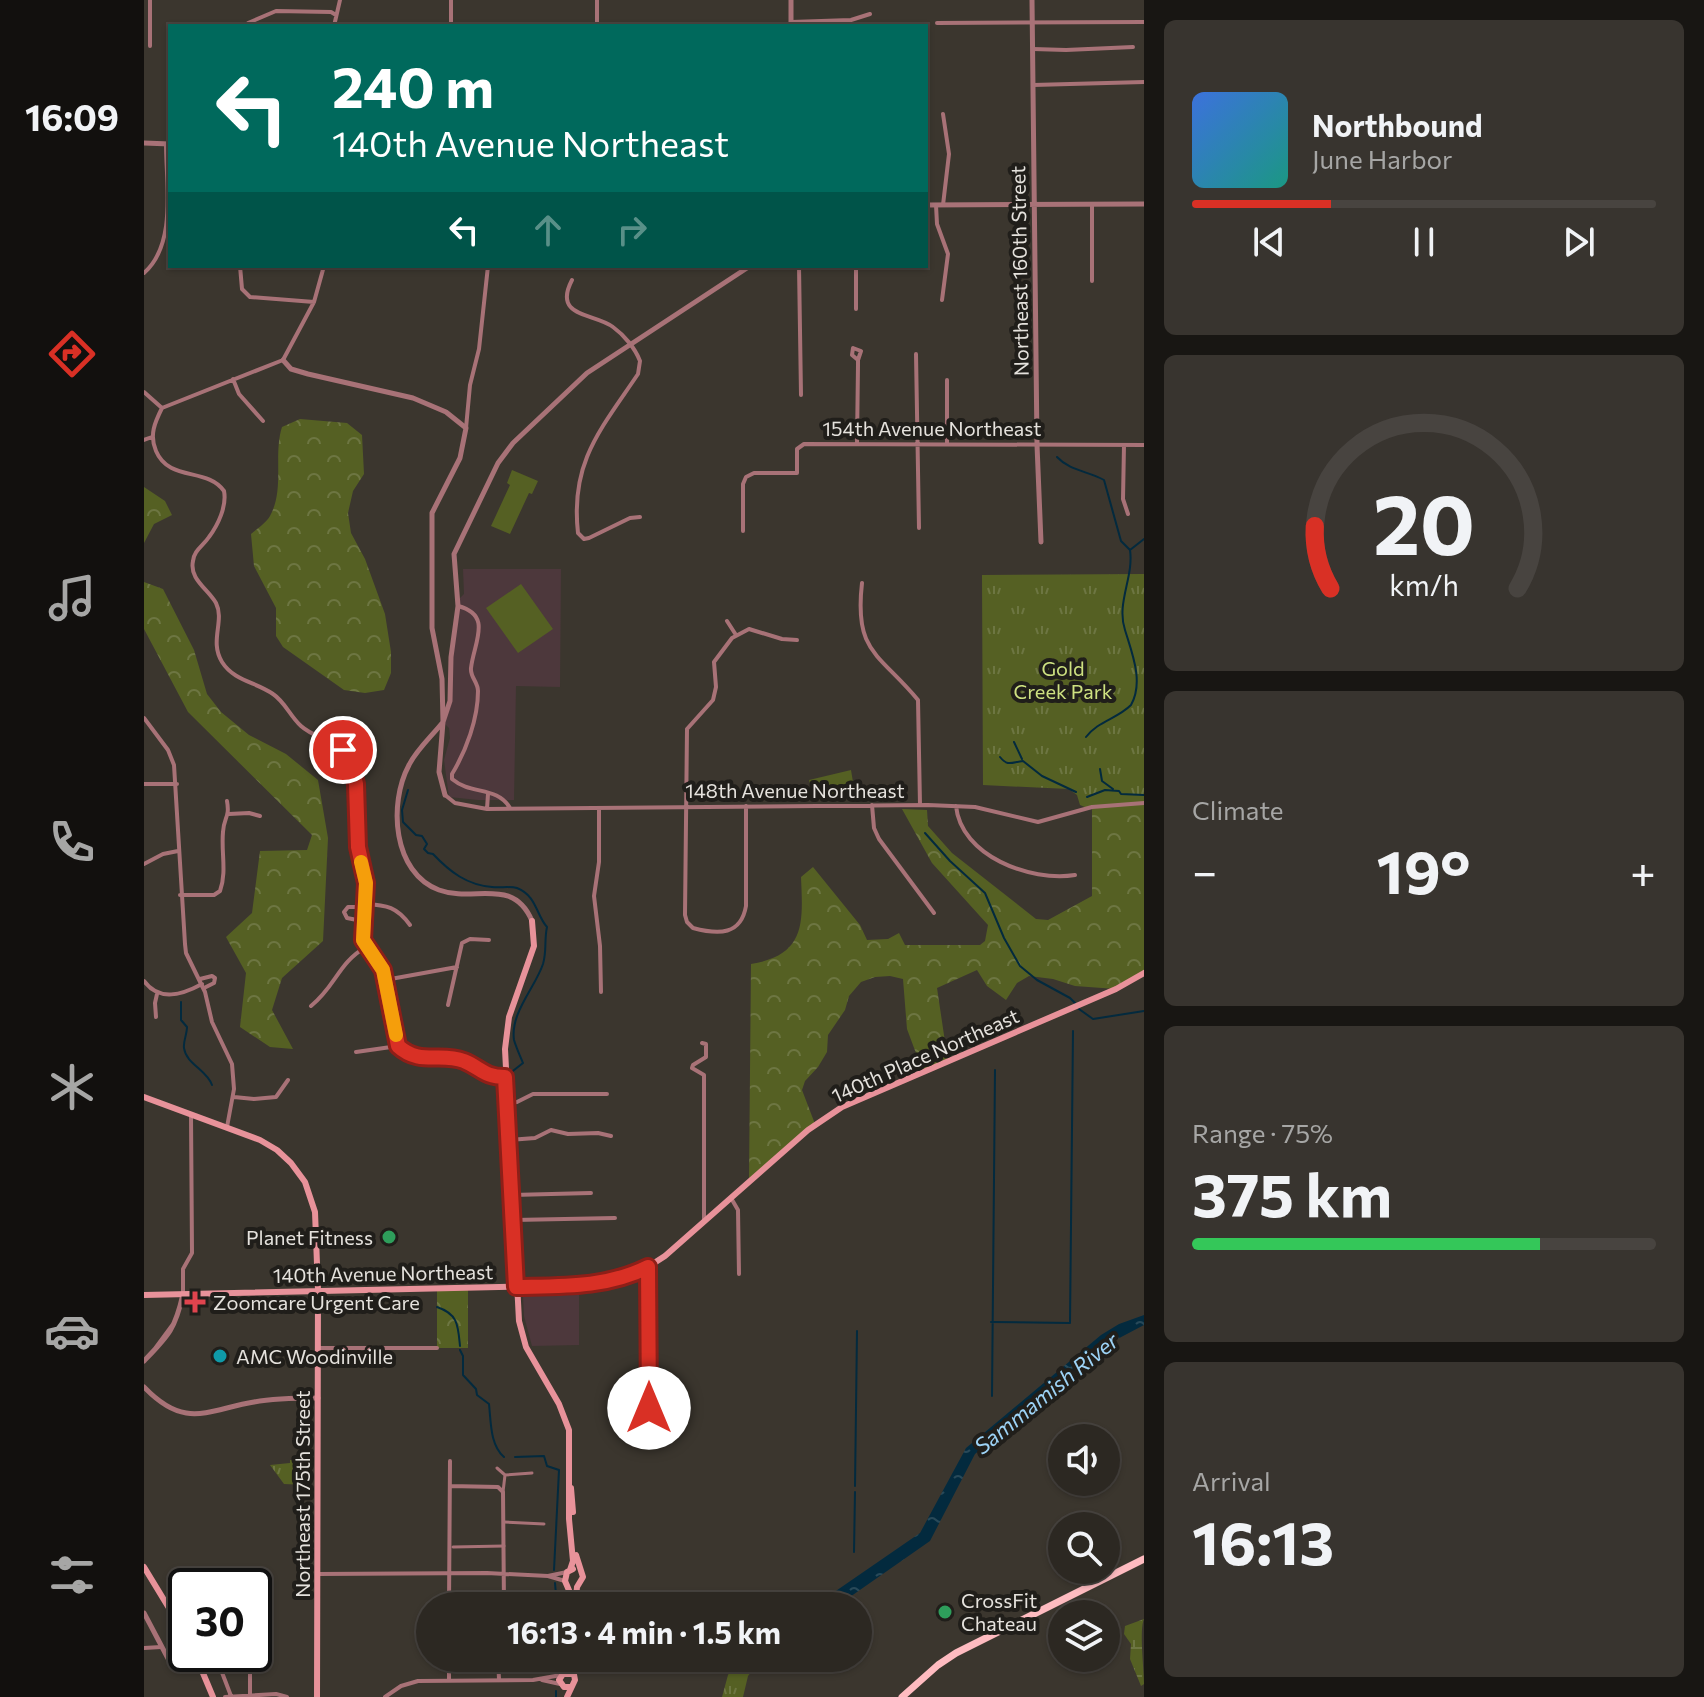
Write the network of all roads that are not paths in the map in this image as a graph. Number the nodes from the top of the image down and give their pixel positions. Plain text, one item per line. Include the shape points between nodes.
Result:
1 (150, 0) edge
2 (340, 0) edge
3 (451, 0) edge
4 (597, 0) edge
5 (791, 0) edge
6 (1032, 0) edge
7 (870, 14) dead end
8 (336, 15) junction
9 (1032, 22) junction
10 (1144, 22) edge
11 (248, 23) dead end
12 (937, 23) dead end
13 (334, 24) edge
14 (451, 24) edge
15 (597, 24) edge
16 (791, 24) edge
17 (150, 46) dead end
18 (1133, 47) dead end
19 (1033, 49) junction
20 (1144, 82) edge
21 (1033, 85) junction
22 (943, 114) dead end
23 (144, 143) edge
24 (168, 144) edge
25 (1035, 203) junction
26 (1092, 204) junction
27 (1144, 204) edge
28 (928, 205) edge
29 (939, 205) junction
30 (240, 268) edge
31 (323, 268) edge
32 (488, 268) edge
33 (747, 268) edge
34 (799, 268) edge
35 (856, 268) edge
36 (144, 273) edge
37 (572, 280) dead end
38 (1092, 281) dead end
39 (942, 300) dead end
40 (314, 302) junction
41 (856, 309) dead end
42 (630, 345) junction
43 (916, 354) dead end
44 (283, 360) junction
45 (858, 360) dead end
46 (233, 379) junction
47 (947, 380) dead end
48 (144, 392) edge
49 (801, 395) dead end
50 (162, 408) junction
51 (263, 421) dead end
52 (466, 428) junction
53 (152, 437) junction
54 (144, 440) edge
55 (947, 443) junction
56 (857, 444) junction
57 (917, 444) junction
58 (1037, 445) junction
59 (1124, 445) junction
60 (1144, 445) edge
61 (1128, 514) dead end
62 (640, 517) dead end
63 (919, 528) dead end
64 (743, 531) dead end
65 (1041, 542) dead end
66 (862, 583) dead end
67 (458, 606) junction
68 (727, 621) dead end
69 (736, 635) junction
70 (797, 640) dead end
71 (144, 718) edge
72 (443, 722) junction
73 (343, 750) joint
74 (144, 784) edge
75 (177, 784) junction
76 (488, 794) junction
77 (445, 795) joint
78 (227, 801) dead end
79 (1144, 803) edge
80 (872, 805) junction
81 (920, 805) junction
82 (687, 806) junction
83 (746, 806) junction
84 (956, 806) junction
85 (599, 808) junction
86 (487, 809) junction
87 (511, 809) junction
88 (229, 814) junction
89 (260, 816) dead end
90 (178, 851) junction
91 (144, 864) edge
92 (1075, 875) dead end
93 (180, 895) junction
94 (365, 905) junction
95 (934, 913) dead end
96 (362, 921) junction
97 (532, 921) joint
98 (410, 925) dead end
99 (489, 940) dead end
100 (366, 947) junction
101 (457, 967) junction
102 (1144, 973) edge
103 (385, 980) junction
104 (144, 981) edge
105 (202, 984) junction
106 (601, 992) dead end
107 (157, 994) junction
108 (448, 1005) dead end
109 (311, 1006) dead end
110 (156, 1017) dead end
111 (702, 1043) dead end
112 (398, 1046) junction
113 (356, 1052) dead end
114 (505, 1077) junction
115 (288, 1080) dead end
116 (607, 1094) dead end
117 (144, 1097) edge
118 (234, 1097) junction
119 (506, 1103) junction
120 (191, 1115) junction
121 (227, 1127) junction
122 (611, 1136) dead end
123 (509, 1140) junction
124 (591, 1193) dead end
125 (512, 1195) junction
126 (731, 1197) junction
127 (615, 1218) dead end
128 (513, 1220) junction
129 (704, 1220) junction
130 (648, 1267) junction
131 (739, 1274) dead end
132 (622, 1278) joint
133 (516, 1287) junction
134 (318, 1290) junction
135 (183, 1294) junction
136 (144, 1295) edge
137 (318, 1348) junction
138 (437, 1348) dead end
139 (144, 1361) edge
140 (144, 1387) edge
141 (318, 1398) junction
142 (649, 1408) dead end
143 (450, 1461) dead end
144 (497, 1468) dead end
145 (532, 1473) dead end
146 (505, 1475) junction
147 (570, 1484) junction
148 (450, 1486) junction
149 (502, 1490) junction
150 (504, 1522) junction
151 (544, 1524) dead end
152 (504, 1546) junction
153 (453, 1547) dead end
154 (1144, 1559) edge
155 (144, 1567) edge
156 (568, 1571) junction
157 (580, 1571) junction
158 (318, 1574) junction
159 (449, 1574) junction
160 (504, 1574) junction
161 (548, 1576) junction
162 (567, 1583) junction
163 (577, 1587) junction
164 (449, 1592) edge
165 (504, 1592) edge
166 (569, 1592) edge
167 (576, 1592) edge
168 (168, 1606) edge
169 (144, 1613) edge
170 (163, 1647) junction
171 (144, 1648) edge
172 (168, 1658) edge
173 (203, 1672) edge
174 (222, 1672) edge
175 (252, 1672) edge
176 (449, 1672) edge
177 (499, 1672) edge
178 (562, 1674) junction
179 (572, 1674) joint
180 (540, 1679) junction
181 (449, 1680) junction
182 (499, 1680) junction
183 (561, 1685) junction
184 (571, 1687) junction
185 (250, 1695) edge
186 (231, 1696) edge
187 (213, 1697) edge
188 (225, 1697) edge
189 (287, 1697) edge
190 (317, 1697) edge
191 (385, 1697) edge
192 (565, 1697) edge
193 (902, 1697) edge

1 - 17 street
2 - 8 street
3 - 14 street
4 - 15 street
5 - 16 street
6 - 9 street, Northeast 160th Street
7 - 16 street
8 - 11 street via 276,11
8 - 13 street
9 - 10 street
9 - 12 street
9 - 19 street, Northeast 160th Street
18 - 19 street
19 - 21 street, Northeast 160th Street
20 - 21 street
21 - 25 street, Northeast 160th Street
22 - 29 street via 949,154
23 - 24 street
24 - 36 street via 164,241
25 - 26 street
25 - 29 street
25 - 58 street, Northeast 160th Street
26 - 27 street
26 - 38 street
28 - 29 street
29 - 39 street via 937,224 948,254
30 - 40 street via 242,289 250,297
31 - 40 street
32 - 52 street
33 - 42 street
34 - 49 street
35 - 41 street
37 - 42 street via 568,300 574,312 608,324
40 - 44 street
42 - 62 street via 640,369 584,458 577,490 578,533 589,538
42 - 67 street via 587,373 505,451 457,545
43 - 57 street
44 - 46 street
44 - 52 street via 308,374 413,398 446,412
45 - 56 street
46 - 50 street
46 - 51 street
47 - 55 street
48 - 50 street
50 - 53 street
52 - 72 street via 455,471 432,513 432,628 443,687
53 - 54 street
53 - 73 street via 159,458 170,469 215,482 224,491 216,526 192,564 219,612 215,643 220,660 237,677 275,695 304,729
55 - 57 street, 154th Avenue Northeast
55 - 58 street, 154th Avenue Northeast
56 - 57 street, 154th Avenue Northeast
56 - 64 street, 154th Avenue Northeast via 803,444 797,449 797,473 746,477
57 - 63 street
58 - 59 street, 154th Avenue Northeast
58 - 65 street, Northeast 160th Street
59 - 60 street, 154th Avenue Northeast
59 - 61 street via 1123,499
66 - 81 street via 861,630 882,664 918,700
67 - 72 street via 450,701
67 - 76 street via 474,612 479,630 470,673 478,687 468,740 452,779
68 - 69 street
69 - 70 street via 752,629
69 - 82 street via 714,662 713,700 686,732
71 - 75 street via 168,750
72 - 77 street via 439,772
72 - 97 street via 409,764 401,789 400,842 411,867 440,891 506,895 521,903
73 - 94 street via 355,771
74 - 75 street
75 - 90 street
76 - 86 street
76 - 87 street via 504,798
77 - 86 street, 148th Avenue Northeast via 455,803
78 - 88 street
79 - 84 street, 148th Avenue Northeast via 1092,807 1038,822
80 - 81 street, 148th Avenue Northeast
80 - 83 street, 148th Avenue Northeast
80 - 95 street via 879,839
81 - 84 street, 148th Avenue Northeast
82 - 83 street, 148th Avenue Northeast
82 - 83 street via 687,922 693,928 728,930 743,921 746,906
82 - 85 street, 148th Avenue Northeast
84 - 92 street via 958,824 968,836 1011,868 1040,877
85 - 87 street, 148th Avenue Northeast
85 - 106 street via 594,896
86 - 87 street, 148th Avenue Northeast
88 - 89 street
88 - 93 street via 223,827 220,891
90 - 91 street
90 - 93 street
93 - 105 street via 186,953
94 - 96 street
94 - 96 street via 344,912 347,918
94 - 98 street via 392,907
96 - 100 street
97 - 114 main road via 534,946 509,1017
99 - 101 street via 464,941
100 - 103 street via 380,963
100 - 109 street via 346,960 325,995
101 - 103 street
101 - 108 street
102 - 126 main road, 140th Place Northeast via 842,1107
103 - 112 street
104 - 107 street
105 - 107 street via 181,993
105 - 118 street via 232,1064
107 - 110 street
111 - 129 street via 706,1057 692,1068 704,1075
112 - 113 street
112 - 114 street via 411,1056 464,1061 486,1075
114 - 119 main road
115 - 118 street via 276,1097
116 - 119 street via 533,1094
117 - 120 main road, Northeast 175th Street
118 - 121 street
119 - 123 main road
120 - 121 main road, Northeast 175th Street
120 - 135 street via 192,1253 183,1269
121 - 134 main road, Northeast 175th Street via 277,1150 305,1182 315,1212
122 - 123 street via 551,1130 535,1138
123 - 125 main road
124 - 125 street
125 - 128 main road
126 - 129 main road, 140th Place Northeast
126 - 131 street via 738,1210
127 - 128 street
128 - 133 main road
129 - 130 main road, 140th Place Northeast
130 - 132 main road, 140th Place Northeast
130 - 142 street
132 - 133 main road, 140th Avenue Northeast
133 - 134 main road, 140th Avenue Northeast
133 - 147 main road via 522,1339 569,1430
134 - 135 main road, 140th Avenue Northeast
134 - 137 main road, Northeast 175th Street
135 - 136 main road, 140th Avenue Northeast
135 - 139 street via 165,1341
137 - 138 street
137 - 141 main road, Northeast 175th Street
140 - 141 street via 166,1406 198,1415 266,1400
141 - 158 main road, Northeast 175th Street
143 - 148 street
144 - 146 street
145 - 146 street
146 - 149 street
147 - 156 main road via 573,1561
147 - 157 main road
148 - 149 street
148 - 159 street
149 - 150 street
150 - 151 street
150 - 152 street
152 - 153 street
152 - 160 street
154 - 193 main road via 956,1653
155 - 168 main road
156 - 157 main road
156 - 161 street
156 - 162 main road
157 - 163 main road via 583,1580
158 - 159 street
158 - 190 main road, Northeast 175th Street
159 - 160 street
159 - 164 street
160 - 161 street
160 - 165 street
161 - 162 street
162 - 163 main road
162 - 166 main road
163 - 167 main road
169 - 170 street
170 - 171 street
170 - 172 street
173 - 187 main road
174 - 186 street
175 - 185 street
176 - 181 street
177 - 182 street
178 - 179 main road
178 - 180 street
178 - 183 main road
179 - 184 main road
180 - 182 street
180 - 183 street
181 - 182 street
181 - 191 street via 409,1683
183 - 184 main road
183 - 192 main road
184 - 192 main road
185 - 186 street
185 - 189 street
186 - 188 street

